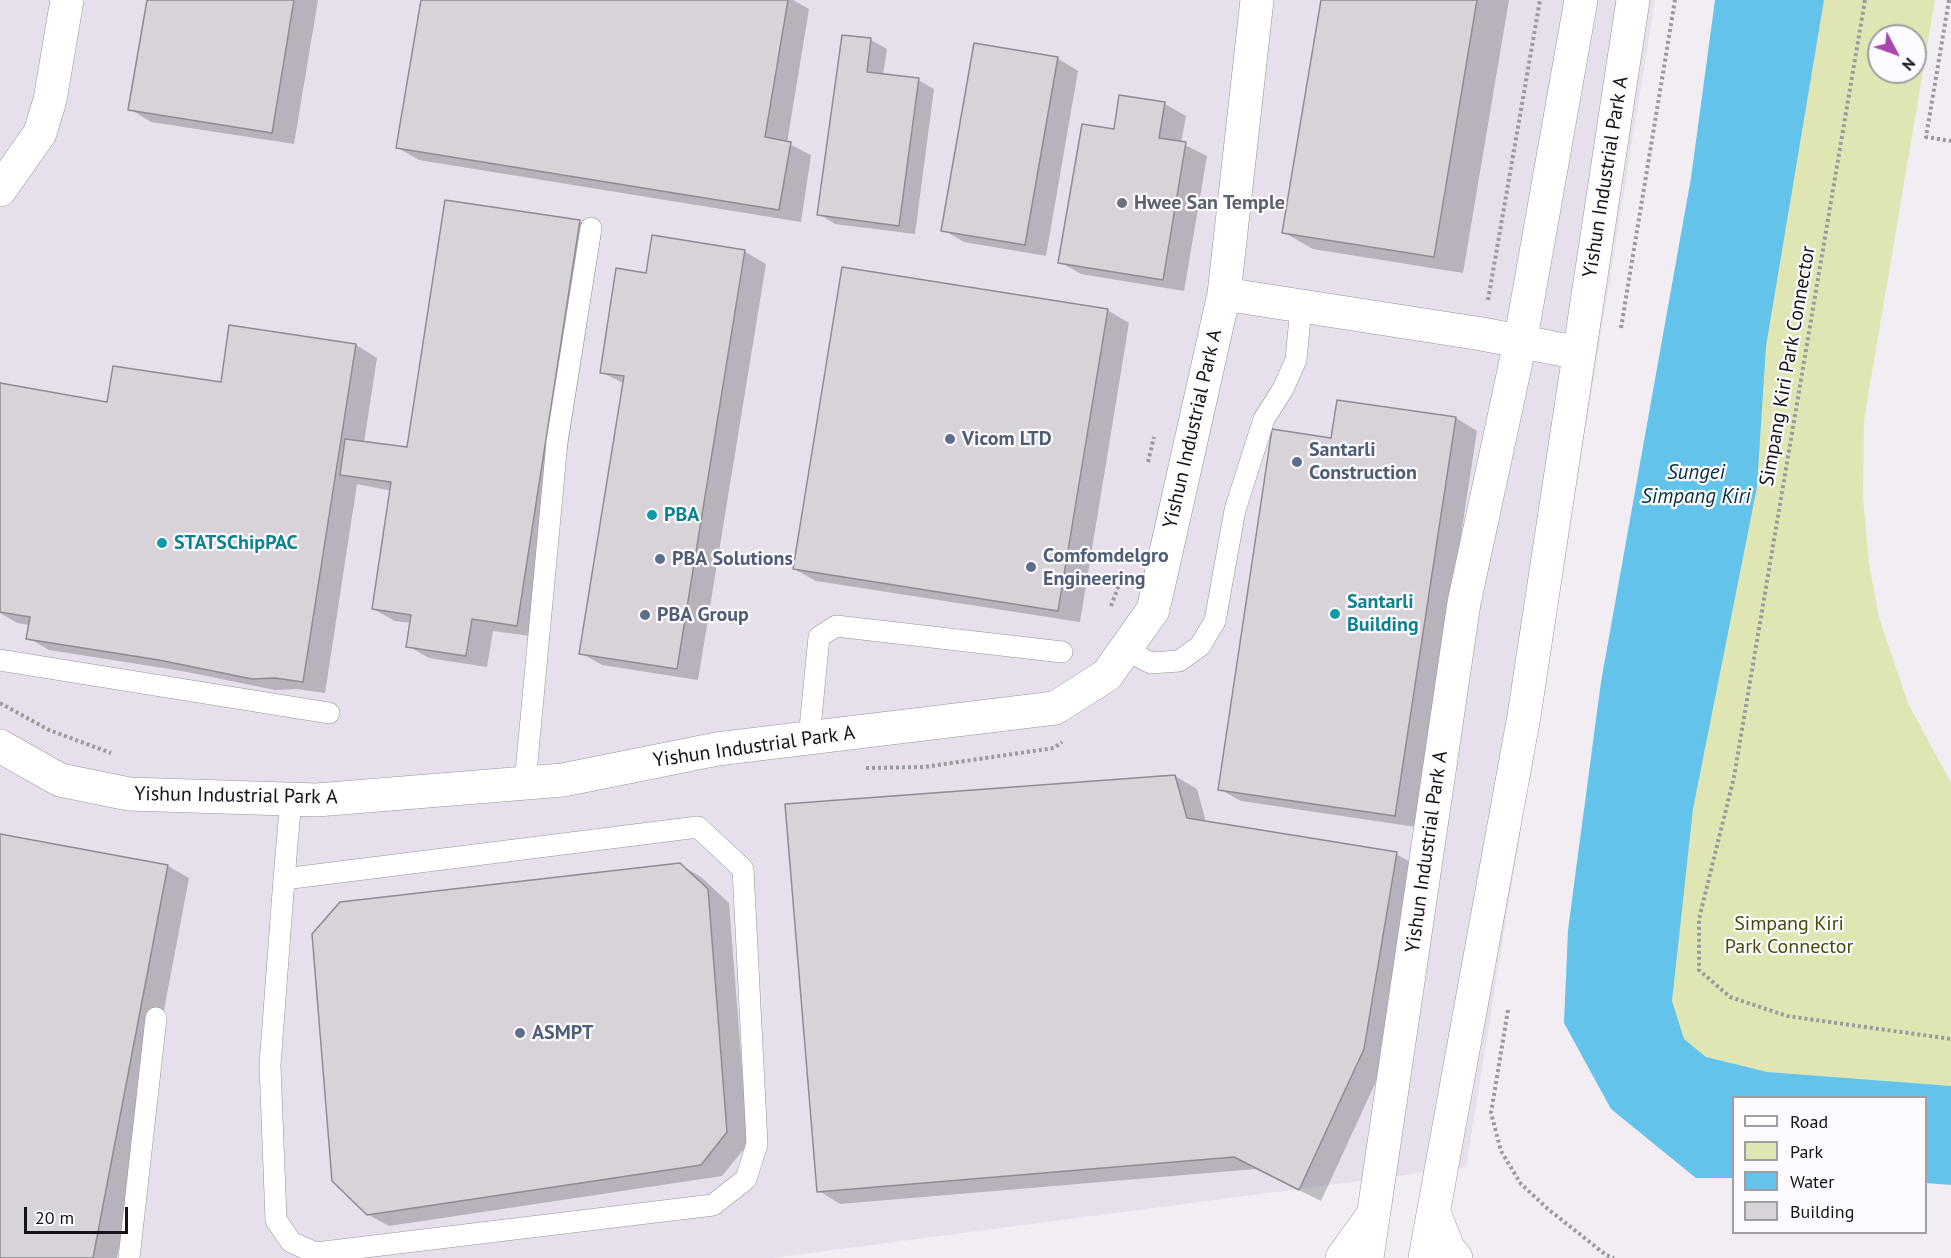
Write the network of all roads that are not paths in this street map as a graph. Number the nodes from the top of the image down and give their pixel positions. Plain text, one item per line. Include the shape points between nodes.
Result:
1 (67, 0) edge
2 (1256, 0) edge
3 (1581, 0) edge
4 (1633, 0) edge
5 (0, 190) edge
6 (591, 228) dead end
7 (1224, 294) junction
8 (1301, 307) junction
9 (1520, 343) junction
10 (1579, 353) junction
11 (1124, 649) junction
12 (1062, 652) dead end
13 (0, 660) edge
14 (329, 713) dead end
15 (809, 738) junction
16 (0, 746) edge
17 (525, 783) junction
18 (291, 799) junction
19 (284, 879) junction
20 (156, 1018) dead end
21 (1434, 1213) junction
22 (1373, 1215) junction
23 (129, 1258) edge
24 (1342, 1258) edge
25 (1367, 1258) edge
26 (1425, 1258) edge
27 (1456, 1258) edge

1 - 5 street via 50,100 40,133
2 - 7 street, Yishun Industrial Park A
3 - 9 street, Yishun Industrial Park A
4 - 10 street, Yishun Industrial Park A
6 - 17 lane via 557,442
7 - 8 street
7 - 11 street, Yishun Industrial Park A via 1153,610
8 - 9 street
8 - 11 lane via 1296,360 1264,419 1235,510 1215,621 1200,646 1179,661 1150,663
9 - 10 street
9 - 22 street, Yishun Industrial Park A via 1464,603
10 - 21 street, Yishun Industrial Park A via 1524,716
11 - 15 street, Yishun Industrial Park A via 1107,675 1055,708
12 - 15 lane via 836,626 819,637
13 - 14 lane
15 - 17 street, Yishun Industrial Park A via 717,749 563,780
16 - 18 street, Yishun Industrial Park A via 60,780 129,794
17 - 18 street, Yishun Industrial Park A
18 - 19 lane
19 - 19 lane via 270,1065 276,1220 291,1242 316,1253 713,1205 746,1179 757,1144 743,868 698,827
20 - 23 lane
21 - 26 street, Yishun Industrial Park A
21 - 27 street
22 - 24 street
22 - 25 street, Yishun Industrial Park A

